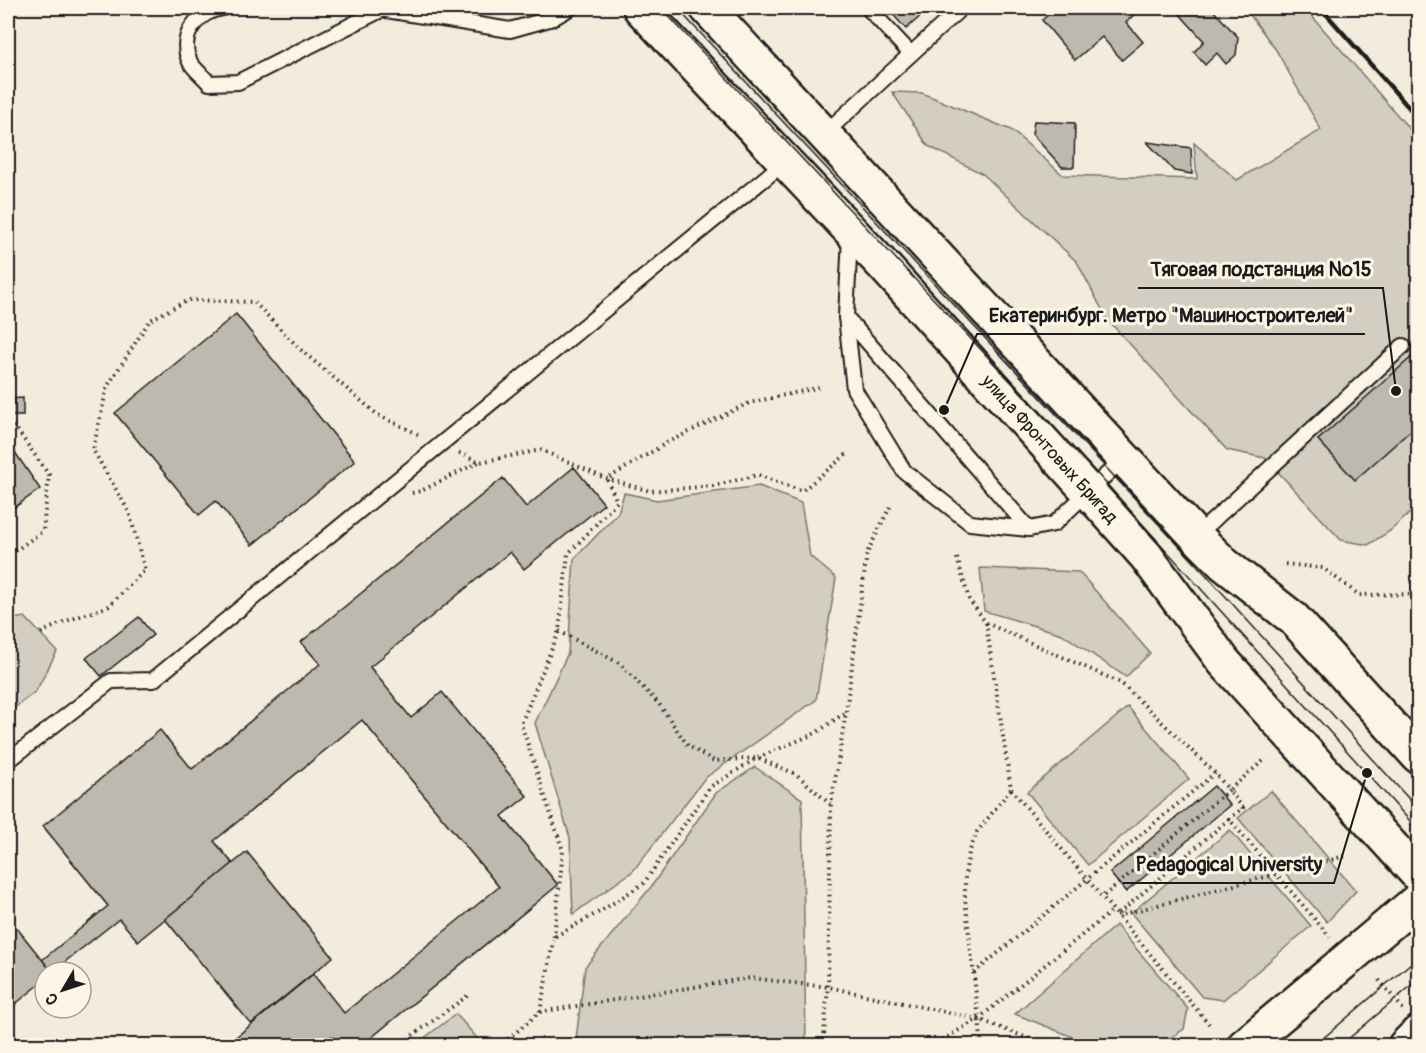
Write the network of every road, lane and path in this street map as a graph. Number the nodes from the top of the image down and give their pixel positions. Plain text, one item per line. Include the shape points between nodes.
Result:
1 (224, 8) edge
2 (377, 8) edge
3 (570, 8) edge
4 (640, 8) edge
5 (707, 8) edge
6 (868, 8) edge
7 (961, 8) edge
8 (548, 13) edge
9 (910, 53) junction
10 (824, 134) junction
11 (786, 161) junction
12 (850, 231) junction
13 (846, 316) junction
14 (1403, 346) dead end
15 (821, 387) dead end
16 (8, 423) edge
17 (441, 445) junction
18 (847, 454) dead end
19 (1125, 458) junction
20 (480, 462) junction
21 (607, 479) junction
22 (1088, 491) junction
23 (375, 499) junction
24 (891, 505) dead end
25 (1029, 529) junction
26 (1196, 536) junction
27 (8, 556) edge
28 (957, 558) dead end
29 (1285, 564) dead end
30 (1419, 594) edge
31 (986, 623) junction
32 (559, 631) junction
33 (41, 633) dead end
34 (846, 712) junction
35 (1419, 756) edge
36 (757, 758) junction
37 (8, 761) edge
38 (1263, 761) dead end
39 (1215, 773) junction
40 (1011, 789) junction
41 (1229, 790) junction
42 (831, 805) junction
43 (1229, 819) junction
44 (1349, 855) dead end
45 (1276, 874) junction
46 (1419, 875) edge
47 (1086, 880) junction
48 (1101, 898) junction
49 (1419, 900) edge
50 (1112, 911) junction
51 (1116, 916) junction
52 (554, 937) junction
53 (1333, 940) dead end
54 (974, 973) junction
55 (1379, 980) dead end
56 (828, 987) junction
57 (470, 994) dead end
58 (540, 1012) junction
59 (978, 1019) junction
60 (1413, 1023) edge
61 (1209, 1024) dead end
62 (508, 1039) dead end
63 (398, 1046) edge
64 (823, 1046) edge
65 (932, 1046) edge
66 (982, 1046) edge
67 (1048, 1046) edge
68 (1244, 1046) edge
69 (1405, 1046) edge

1 - 2 lane via 213,9 195,20 187,38 189,61 208,83 238,82
2 - 8 lane via 510,30
3 - 8 lane
4 - 11 main road, улица Фронтовых Бригад
5 - 10 main road
6 - 9 lane
7 - 9 lane
9 - 10 lane
10 - 19 main road
11 - 12 main road, улица Фронтовых Бригад
11 - 17 lane
12 - 13 lane
12 - 22 main road, улица Фронтовых Бригад
13 - 25 lane
13 - 25 lane via 854,389 904,471 970,523
14 - 26 lane
15 - 21 path via 749,403 668,442
16 - 27 path via 50,475 43,531
17 - 20 path
17 - 23 lane
17 - 33 path via 378,415 302,351 254,302 188,300 150,320 107,387 93,450 129,512 145,570 109,606
18 - 21 path via 802,491 758,475 713,486 650,491
19 - 22 lane
19 - 26 main road
20 - 21 path via 541,450
20 - 23 path via 421,491
21 - 32 path via 617,502 568,554
22 - 25 lane via 1054,524
22 - 46 main road, улица Фронтовых Бригад via 1146,556 1224,663
23 - 37 lane via 153,680 111,681
24 - 34 path via 867,553
26 - 35 main road via 1224,564 1294,619
28 - 31 path via 969,599
29 - 30 path via 1323,568 1359,595
31 - 39 path via 1121,683
31 - 40 path
32 - 36 path via 620,663 659,704 688,746 714,761
32 - 52 path via 521,724 563,851
34 - 36 path via 816,733
34 - 42 path
36 - 42 path via 796,774
36 - 52 path via 710,787 644,883
38 - 41 path
39 - 41 path
39 - 47 path
40 - 47 path
40 - 54 path via 988,815 969,853 965,899
41 - 43 path via 1243,808
41 - 48 path
42 - 56 path
43 - 45 path
43 - 51 path
44 - 45 path
45 - 51 path
45 - 53 path
47 - 48 path
47 - 54 path
48 - 50 path
49 - 68 main road
50 - 51 path
50 - 59 path
51 - 61 path
52 - 58 path
54 - 59 path
55 - 60 path
56 - 58 path via 750,978
56 - 59 path
56 - 64 path
57 - 63 path
58 - 62 path
59 - 65 path
59 - 66 path
59 - 67 path
60 - 69 main road

